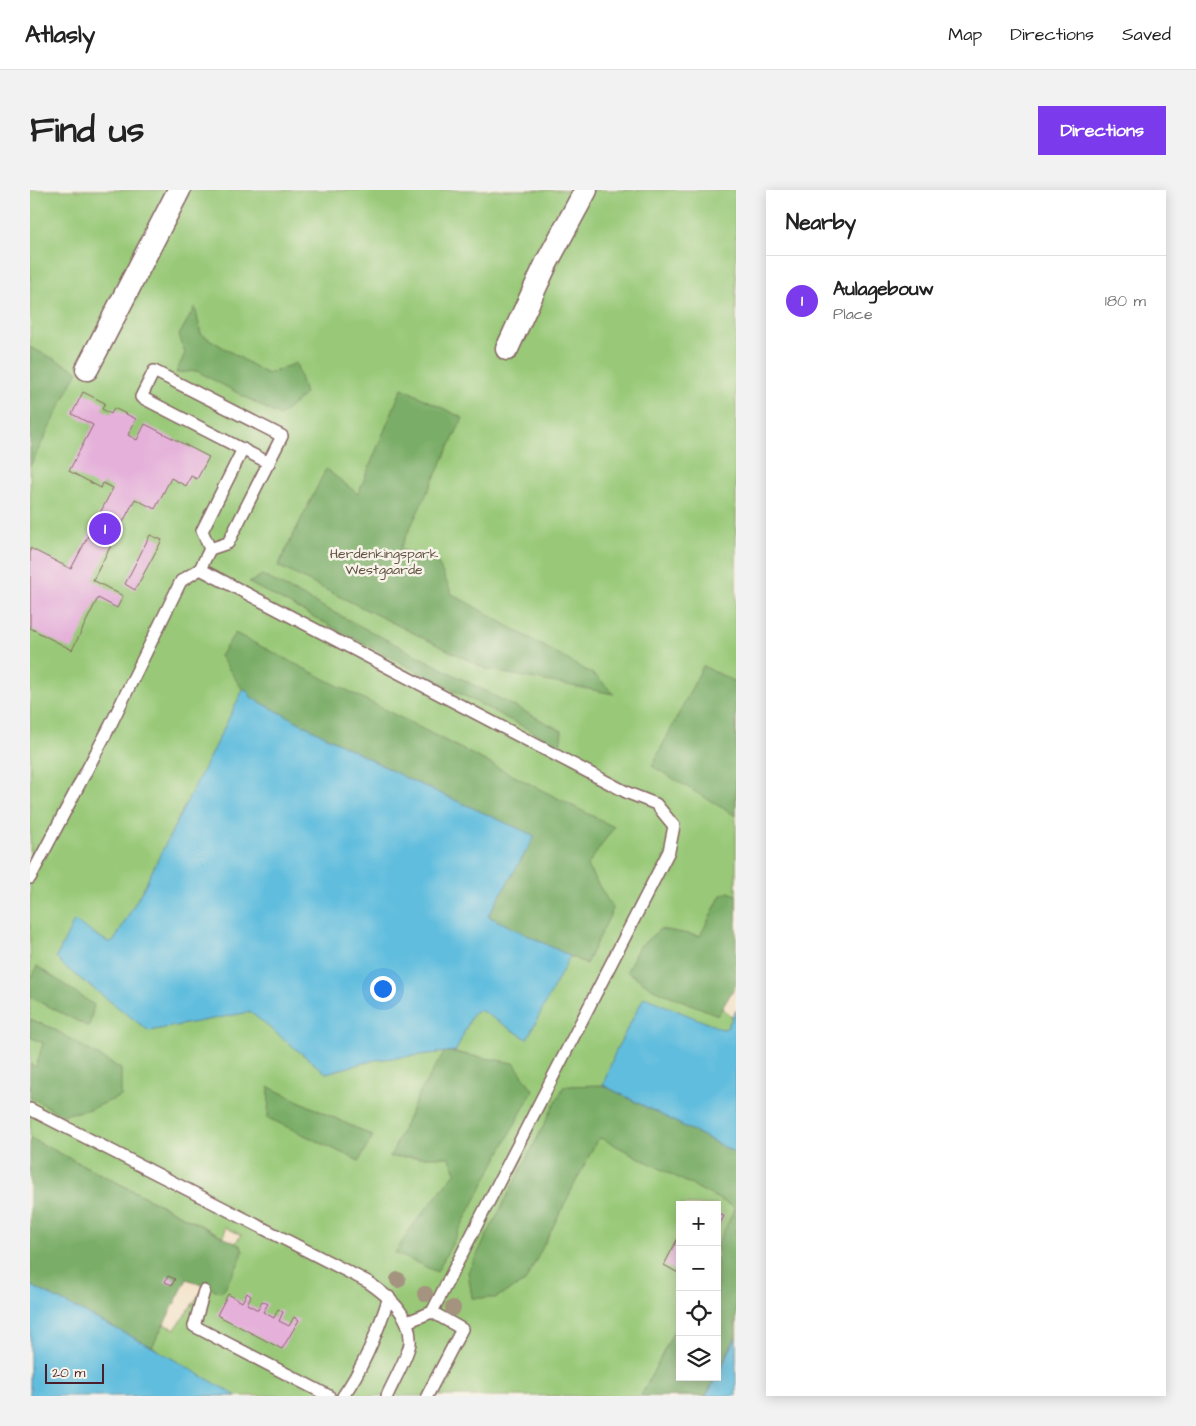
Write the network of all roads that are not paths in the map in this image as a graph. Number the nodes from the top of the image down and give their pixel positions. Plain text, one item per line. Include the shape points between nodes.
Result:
1 (179, 190) edge
2 (586, 190) edge
3 (506, 349) dead end
4 (87, 369) dead end
5 (243, 449) junction
6 (269, 463) junction
7 (210, 549) junction
8 (200, 570) junction
9 (30, 878) edge
10 (30, 1109) edge
11 (204, 1291) dead end
12 (389, 1297) junction
13 (432, 1312) junction
14 (407, 1322) junction
15 (329, 1396) edge
16 (343, 1396) edge
17 (387, 1396) edge
18 (427, 1396) edge

1 - 4 street
2 - 3 street
5 - 6 lane
5 - 6 lane via 141,397 154,371 282,436
5 - 7 lane via 202,531
6 - 7 lane via 228,543
7 - 8 lane
8 - 9 lane via 181,581
8 - 13 lane via 628,793 656,804 674,826 669,851
10 - 12 lane via 368,1282
11 - 15 lane via 194,1326
12 - 14 lane
12 - 16 lane via 352,1384
13 - 14 lane
13 - 18 lane via 462,1329
14 - 17 lane via 410,1344

